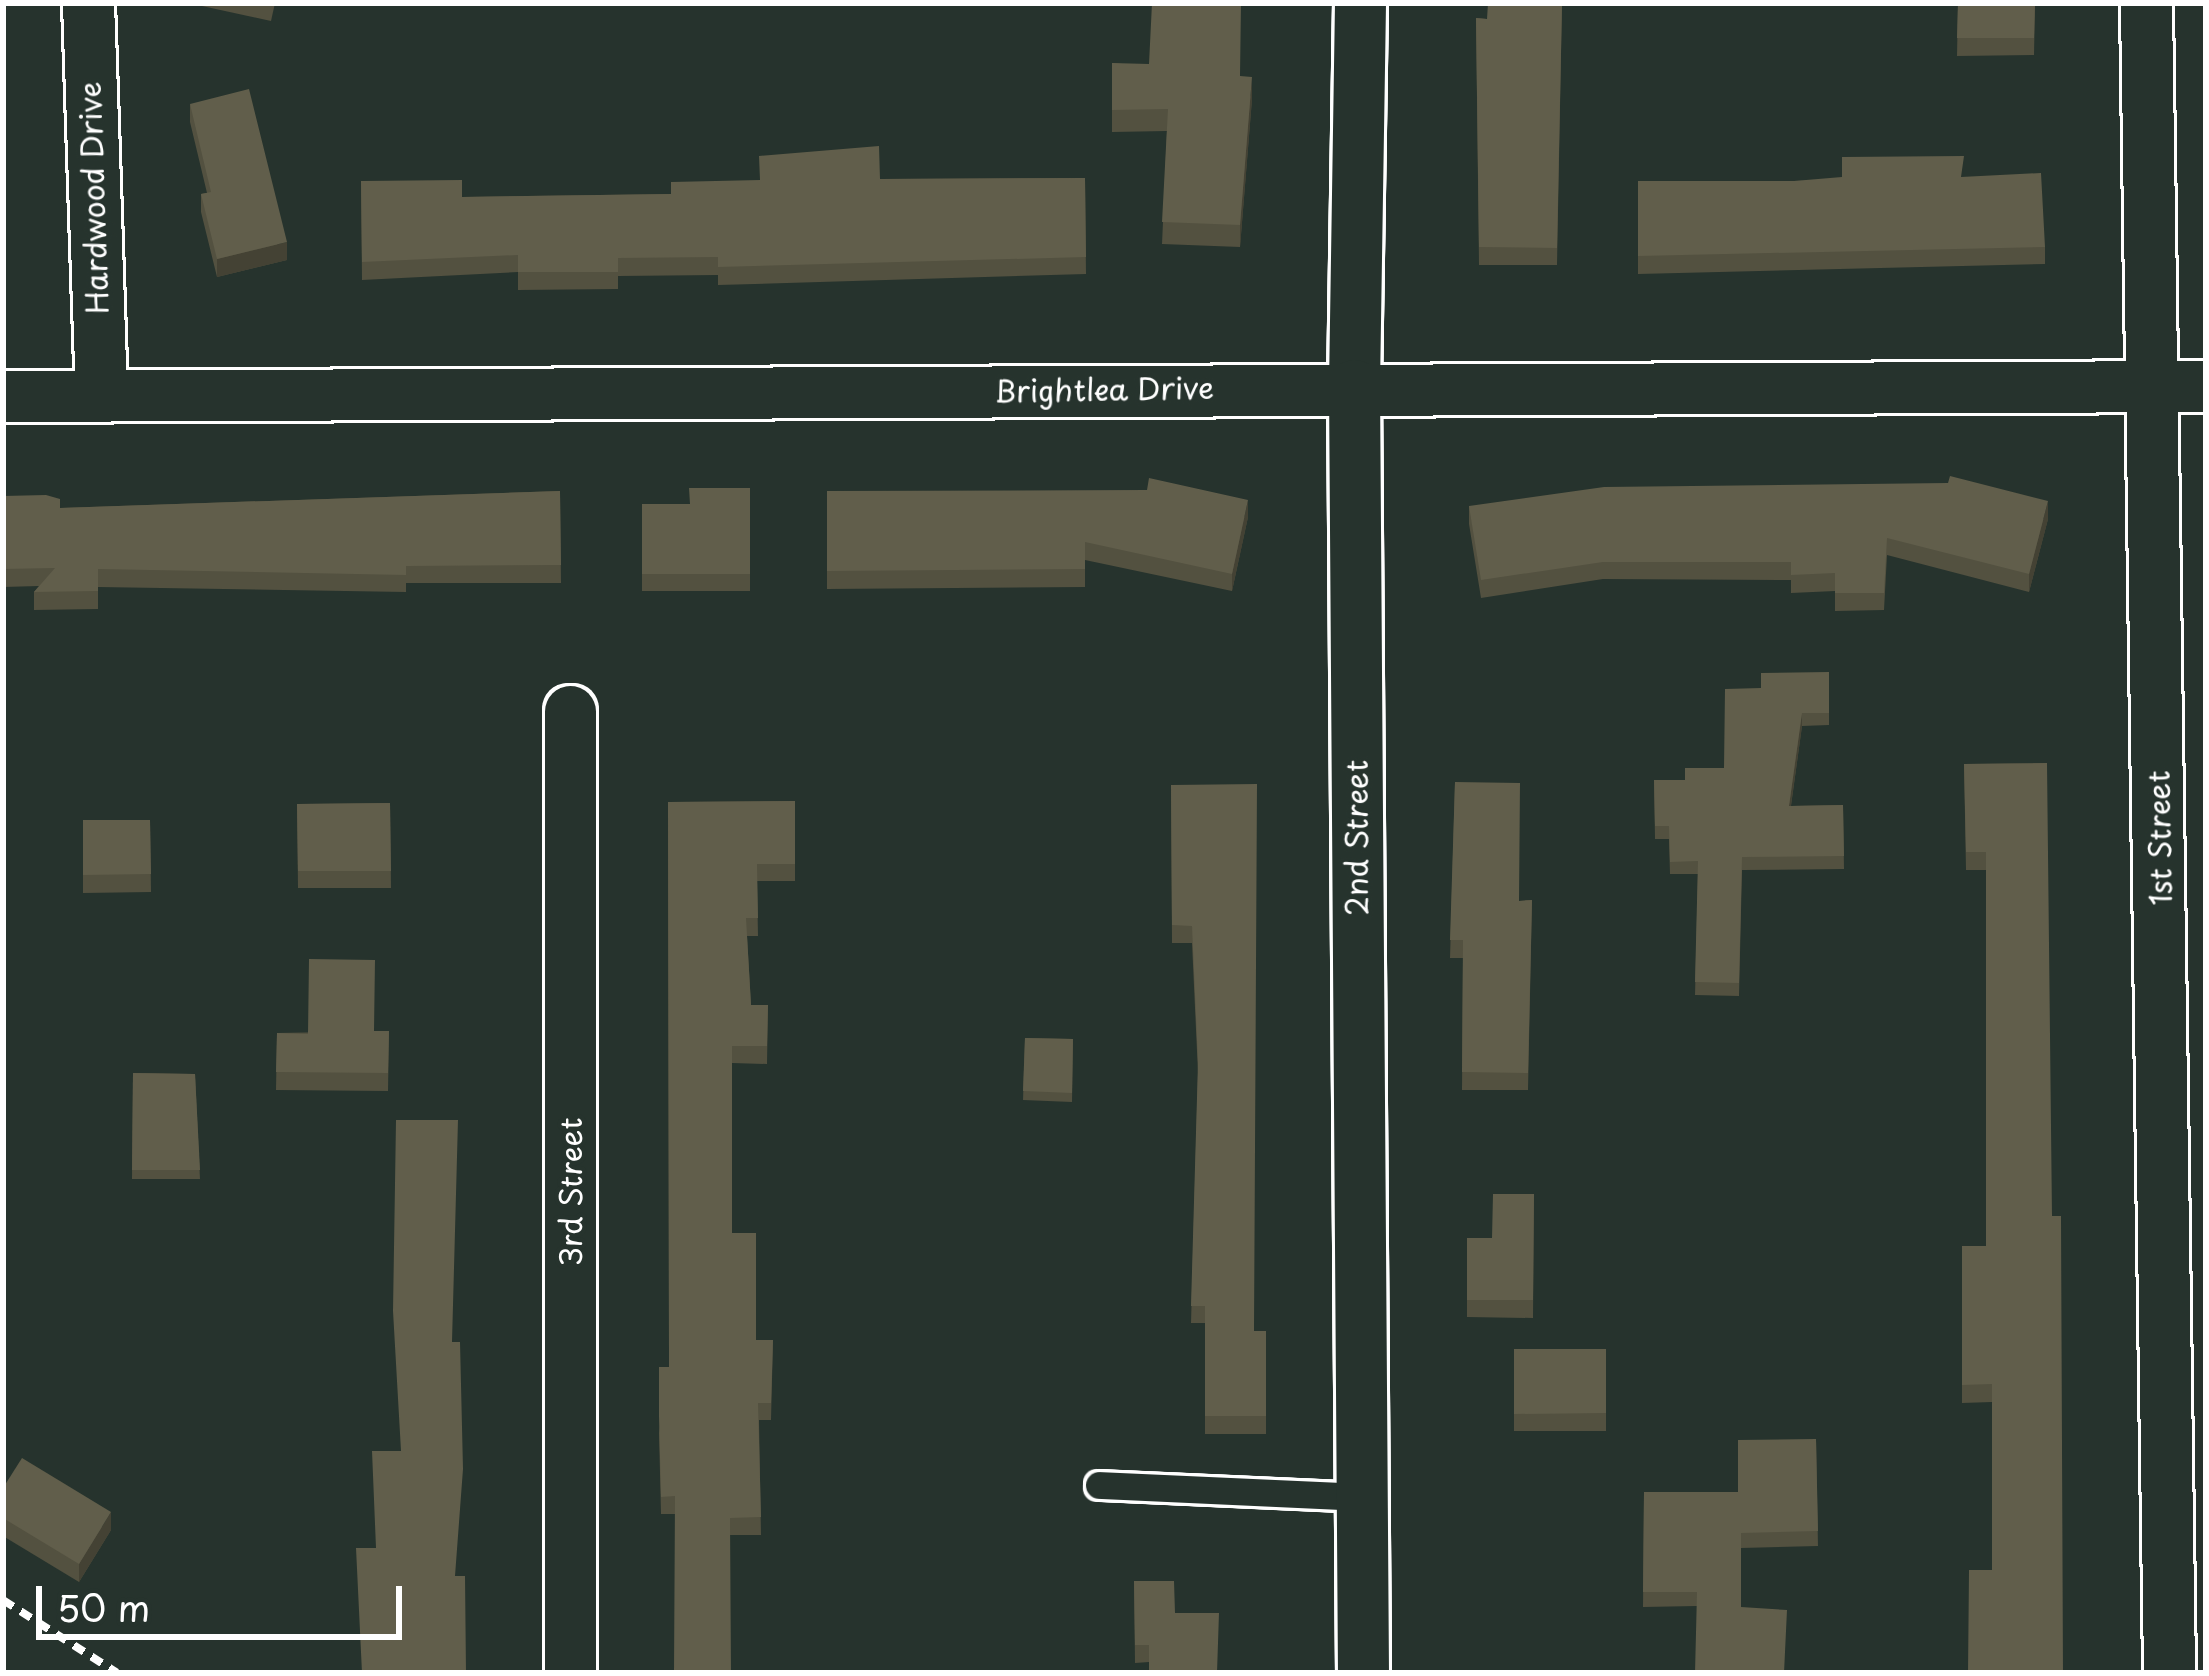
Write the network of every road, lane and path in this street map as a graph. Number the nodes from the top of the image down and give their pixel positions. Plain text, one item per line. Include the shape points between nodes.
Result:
1 (88, 3) edge
2 (1360, 3) edge
3 (2146, 3) edge
4 (1354, 386) junction
5 (2154, 386) junction
6 (2206, 386) edge
7 (101, 393) junction
8 (3, 396) edge
9 (570, 711) dead end
10 (1099, 1485) dead end
11 (1361, 1497) junction
12 (3, 1600) edge
13 (117, 1673) edge
14 (570, 1673) edge
15 (1363, 1673) edge
16 (2169, 1673) edge

1 - 7 street, Hardwood Drive
2 - 4 street, 2nd Street
3 - 5 street, 1st Street
4 - 5 street, Brightlea Drive
4 - 7 street, Brightlea Drive via 592,398
4 - 11 street, 2nd Street
5 - 6 street, Brightlea Drive
5 - 16 street, 1st Street
7 - 8 street, Brightlea Drive
9 - 14 street, 3rd Street
10 - 11 lane
11 - 15 street, 2nd Street
12 - 13 path

